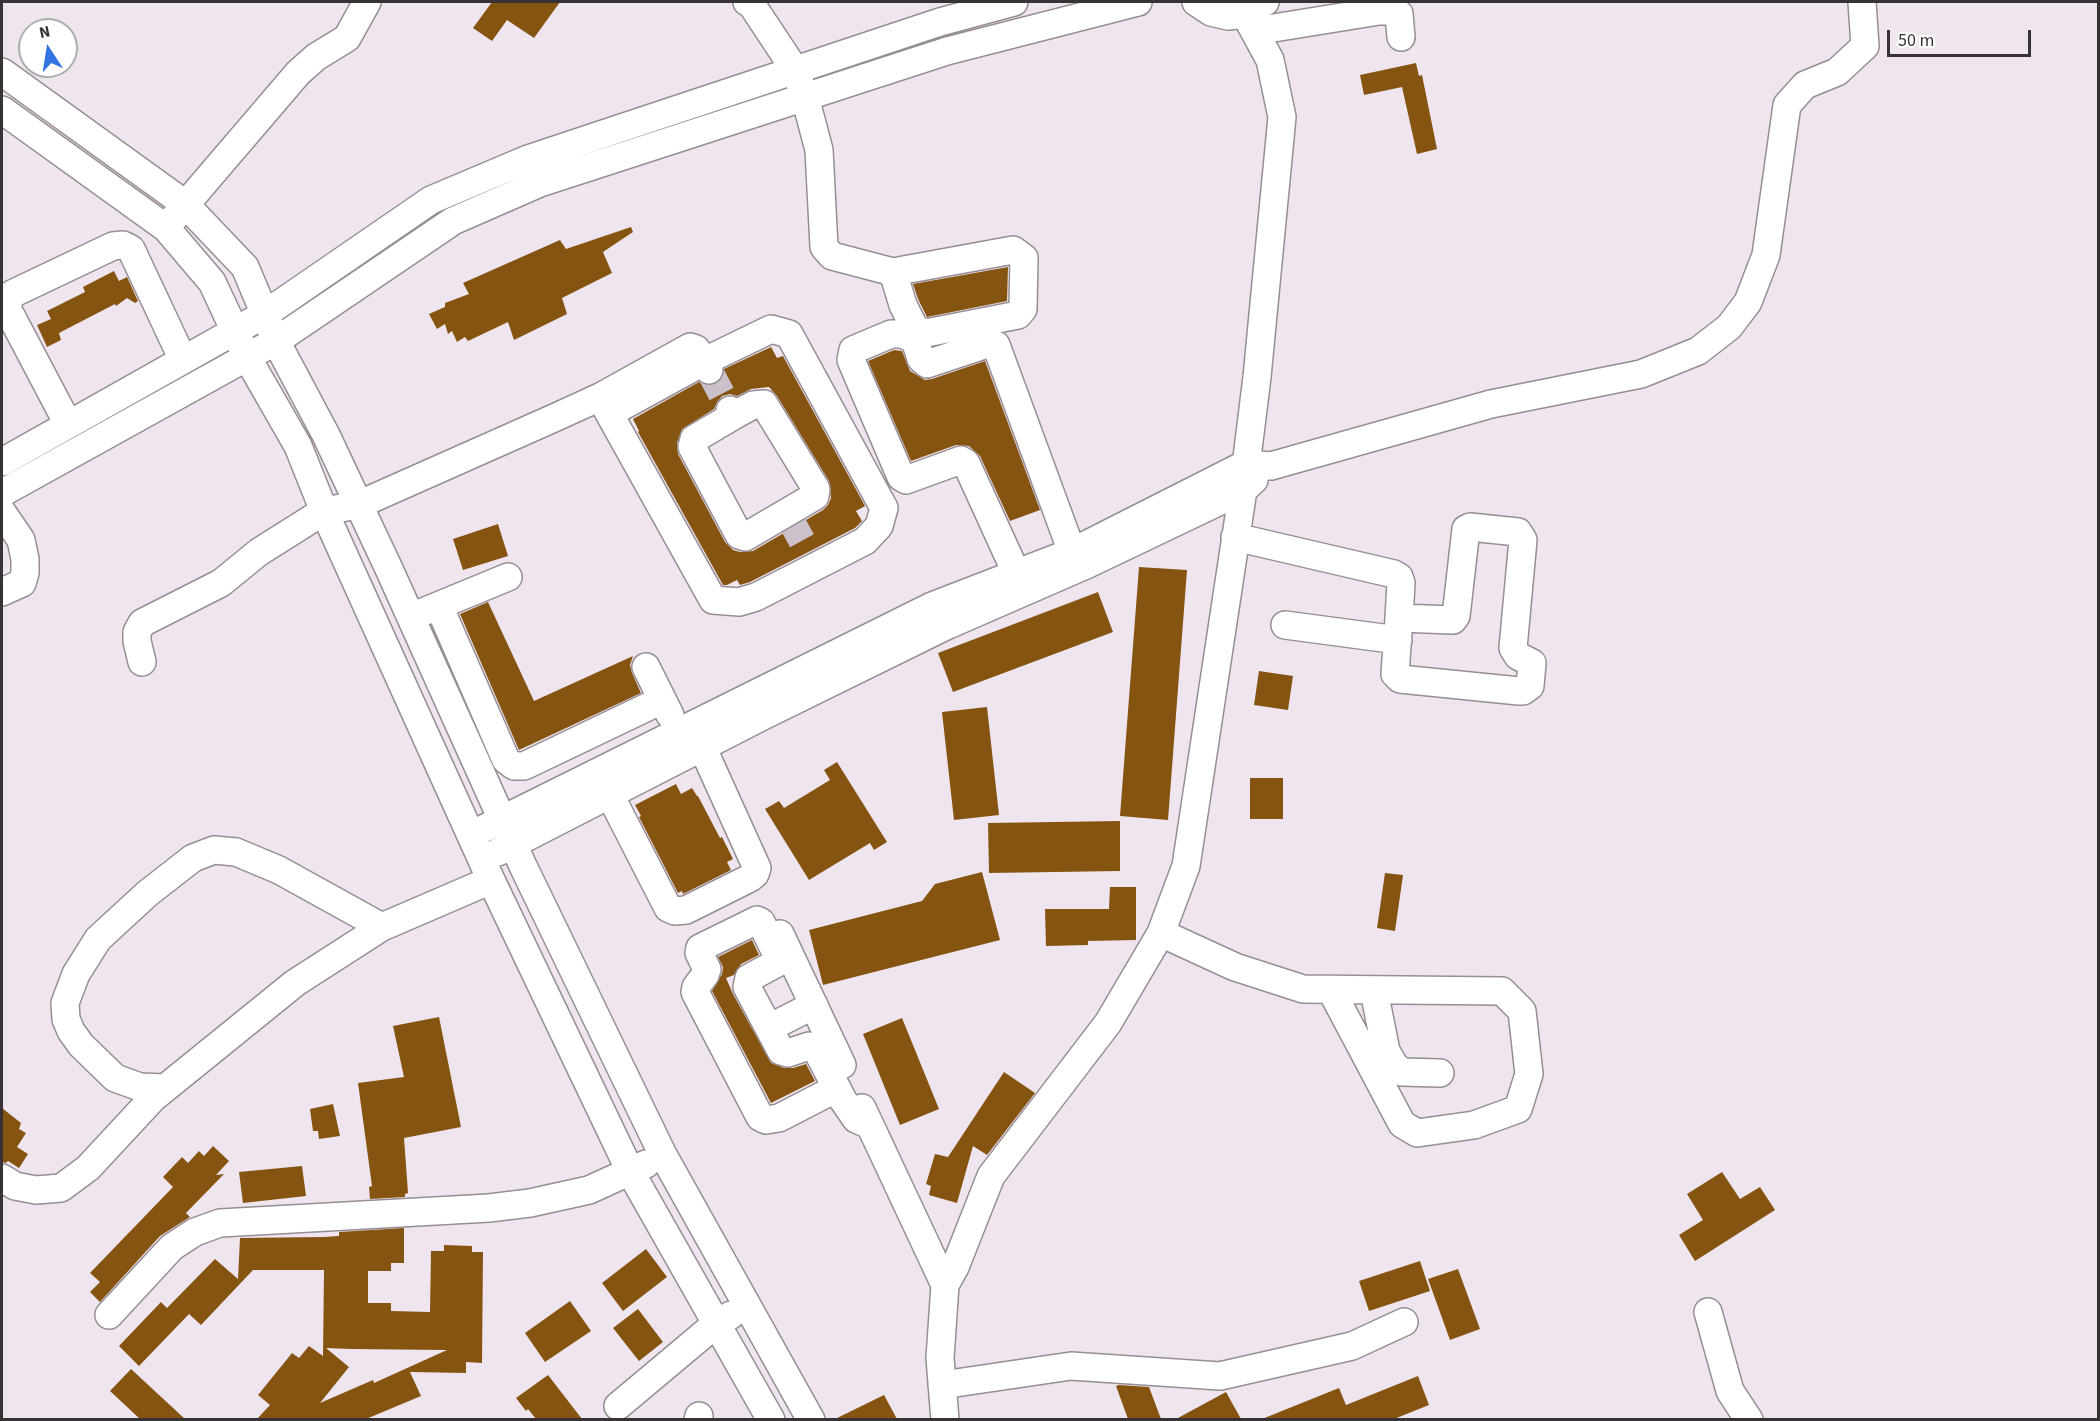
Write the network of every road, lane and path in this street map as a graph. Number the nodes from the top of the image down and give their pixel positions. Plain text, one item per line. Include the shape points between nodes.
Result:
1 (367, 2) edge
2 (747, 2) edge
3 (1014, 2) edge
4 (1138, 2) edge
5 (1196, 2) edge
6 (1862, 2) edge
7 (1255, 15) edge
8 (1401, 37) dead end
9 (795, 70) junction
10 (2, 73) edge
11 (805, 97) junction
12 (2, 110) edge
13 (185, 204) junction
14 (166, 228) junction
15 (893, 272) junction
16 (265, 314) junction
17 (236, 330) junction
18 (276, 341) junction
19 (247, 357) junction
20 (183, 360) junction
21 (605, 405) junction
22 (68, 424) junction
23 (2, 462) edge
24 (1253, 473) junction
25 (2, 493) edge
26 (358, 505) junction
27 (324, 511) junction
28 (2, 512) edge
29 (788, 515) joint
30 (1235, 537) junction
31 (1072, 552) junction
32 (508, 578) dead end
33 (1021, 582) junction
34 (2, 592) edge
35 (439, 606) junction
36 (413, 623) junction
37 (1285, 625) dead end
38 (1398, 629) junction
39 (384, 644) junction
40 (142, 662) dead end
41 (646, 667) dead end
42 (662, 700) junction
43 (691, 734) junction
44 (610, 795) junction
45 (502, 819) junction
46 (471, 835) junction
47 (514, 844) junction
48 (486, 870) junction
49 (381, 927) junction
50 (779, 933) dead end
51 (1161, 933) junction
52 (1331, 990) junction
53 (1374, 991) junction
54 (814, 1005) junction
55 (769, 1028) junction
56 (1440, 1073) dead end
57 (837, 1088) junction
58 (165, 1089) junction
59 (870, 1125) junction
60 (664, 1156) junction
61 (630, 1171) junction
62 (2, 1178) edge
63 (945, 1285) junction
64 (748, 1306) junction
65 (1708, 1312) dead end
66 (109, 1315) dead end
67 (1404, 1322) dead end
68 (717, 1323) junction
69 (942, 1385) junction
70 (618, 1406) dead end
71 (771, 1419) edge
72 (811, 1419) edge
73 (945, 1419) edge
74 (1749, 1419) edge

1 - 13 street via 347,38 298,73
2 - 9 street
3 - 9 street
4 - 11 street via 947,51
5 - 7 street via 1211,12 1228,16
6 - 24 street via 1865,45 1838,72 1805,86 1787,105 1766,255 1748,302 1729,327 1698,351 1641,374 1491,404
7 - 8 street via 1392,11 1399,14
7 - 24 street via 1282,117 1257,377
9 - 11 street
9 - 16 street via 528,159 431,200
10 - 13 street
11 - 15 street via 819,150 824,247 832,256
11 - 18 street via 540,183 453,221
12 - 14 street
13 - 14 street
13 - 16 street via 245,267
14 - 17 street via 212,282
15 - 15 street via 915,329 926,333 1018,315 1023,309 1024,258 1013,250
16 - 17 street
16 - 18 street
17 - 19 street
17 - 20 street
18 - 19 street
18 - 26 street
19 - 25 street
19 - 27 street via 298,446
20 - 22 street
20 - 22 street via 131,249 123,245 113,246 12,294 8,310
21 - 21 street via 690,347 707,365 771,329 789,334 884,508 879,526 866,541 814,562 756,597 739,602 713,600
21 - 26 street
22 - 23 street
24 - 30 street
24 - 31 street
24 - 33 street via 1088,564
26 - 27 street
26 - 36 street
27 - 39 street
27 - 40 street via 259,552 221,583 142,623 137,641
28 - 34 street via 21,540 25,573 22,583
29 - 29 street via 815,496 816,489 764,404 732,413 694,439 693,447 739,535 745,537
30 - 38 street via 1394,574 1401,583
30 - 51 street via 1186,866
31 - 33 street
31 - 33 street via 996,345 990,343 927,364 921,359 915,340 902,334 891,334 853,350 851,360 900,477 906,480 961,460 966,464
32 - 35 street
33 - 43 street via 932,606
35 - 36 street
35 - 42 street via 506,760 514,766 524,766
36 - 39 street
36 - 45 street
37 - 38 street
38 - 38 street via 1395,674 1400,679 1527,689 1532,663 1518,656 1513,648 1521,535 1513,530 1466,529 1455,618
39 - 46 street
41 - 42 street
42 - 43 street
43 - 44 street
43 - 44 street via 757,868 750,878 686,910 668,908
43 - 45 street
44 - 47 street
45 - 46 street
45 - 47 street
46 - 48 street
47 - 48 street
47 - 60 street
48 - 49 street
48 - 61 street
49 - 58 street via 295,983
49 - 58 street via 279,870 236,852 213,850 193,858 148,892 98,939 76,974 65,1003 71,1031 115,1078 141,1087
50 - 54 street
51 - 52 street via 1234,967 1304,989
51 - 63 street via 1108,1023 992,1176
52 - 53 street
52 - 53 street via 1402,1124 1417,1133 1474,1125 1518,1109 1530,1074 1522,1011 1502,992
53 - 56 street via 1386,1051 1395,1065 1402,1072
54 - 55 street
54 - 59 street
55 - 57 street via 781,1052 815,1047
55 - 57 street via 747,987 749,978 777,963 778,957 757,920 700,948 707,969 695,992 760,1118 779,1118
57 - 59 street via 856,1119
58 - 62 street via 88,1168 61,1188 36,1190 15,1186
59 - 63 street
60 - 61 street
60 - 64 street
61 - 66 street via 589,1190 530,1203 220,1223 195,1232 172,1247
61 - 68 street
63 - 69 street
64 - 68 street
64 - 72 street
65 - 74 street via 1730,1391
67 - 69 street via 1352,1346 1220,1376 1071,1366
68 - 70 street
68 - 71 street
69 - 73 street

